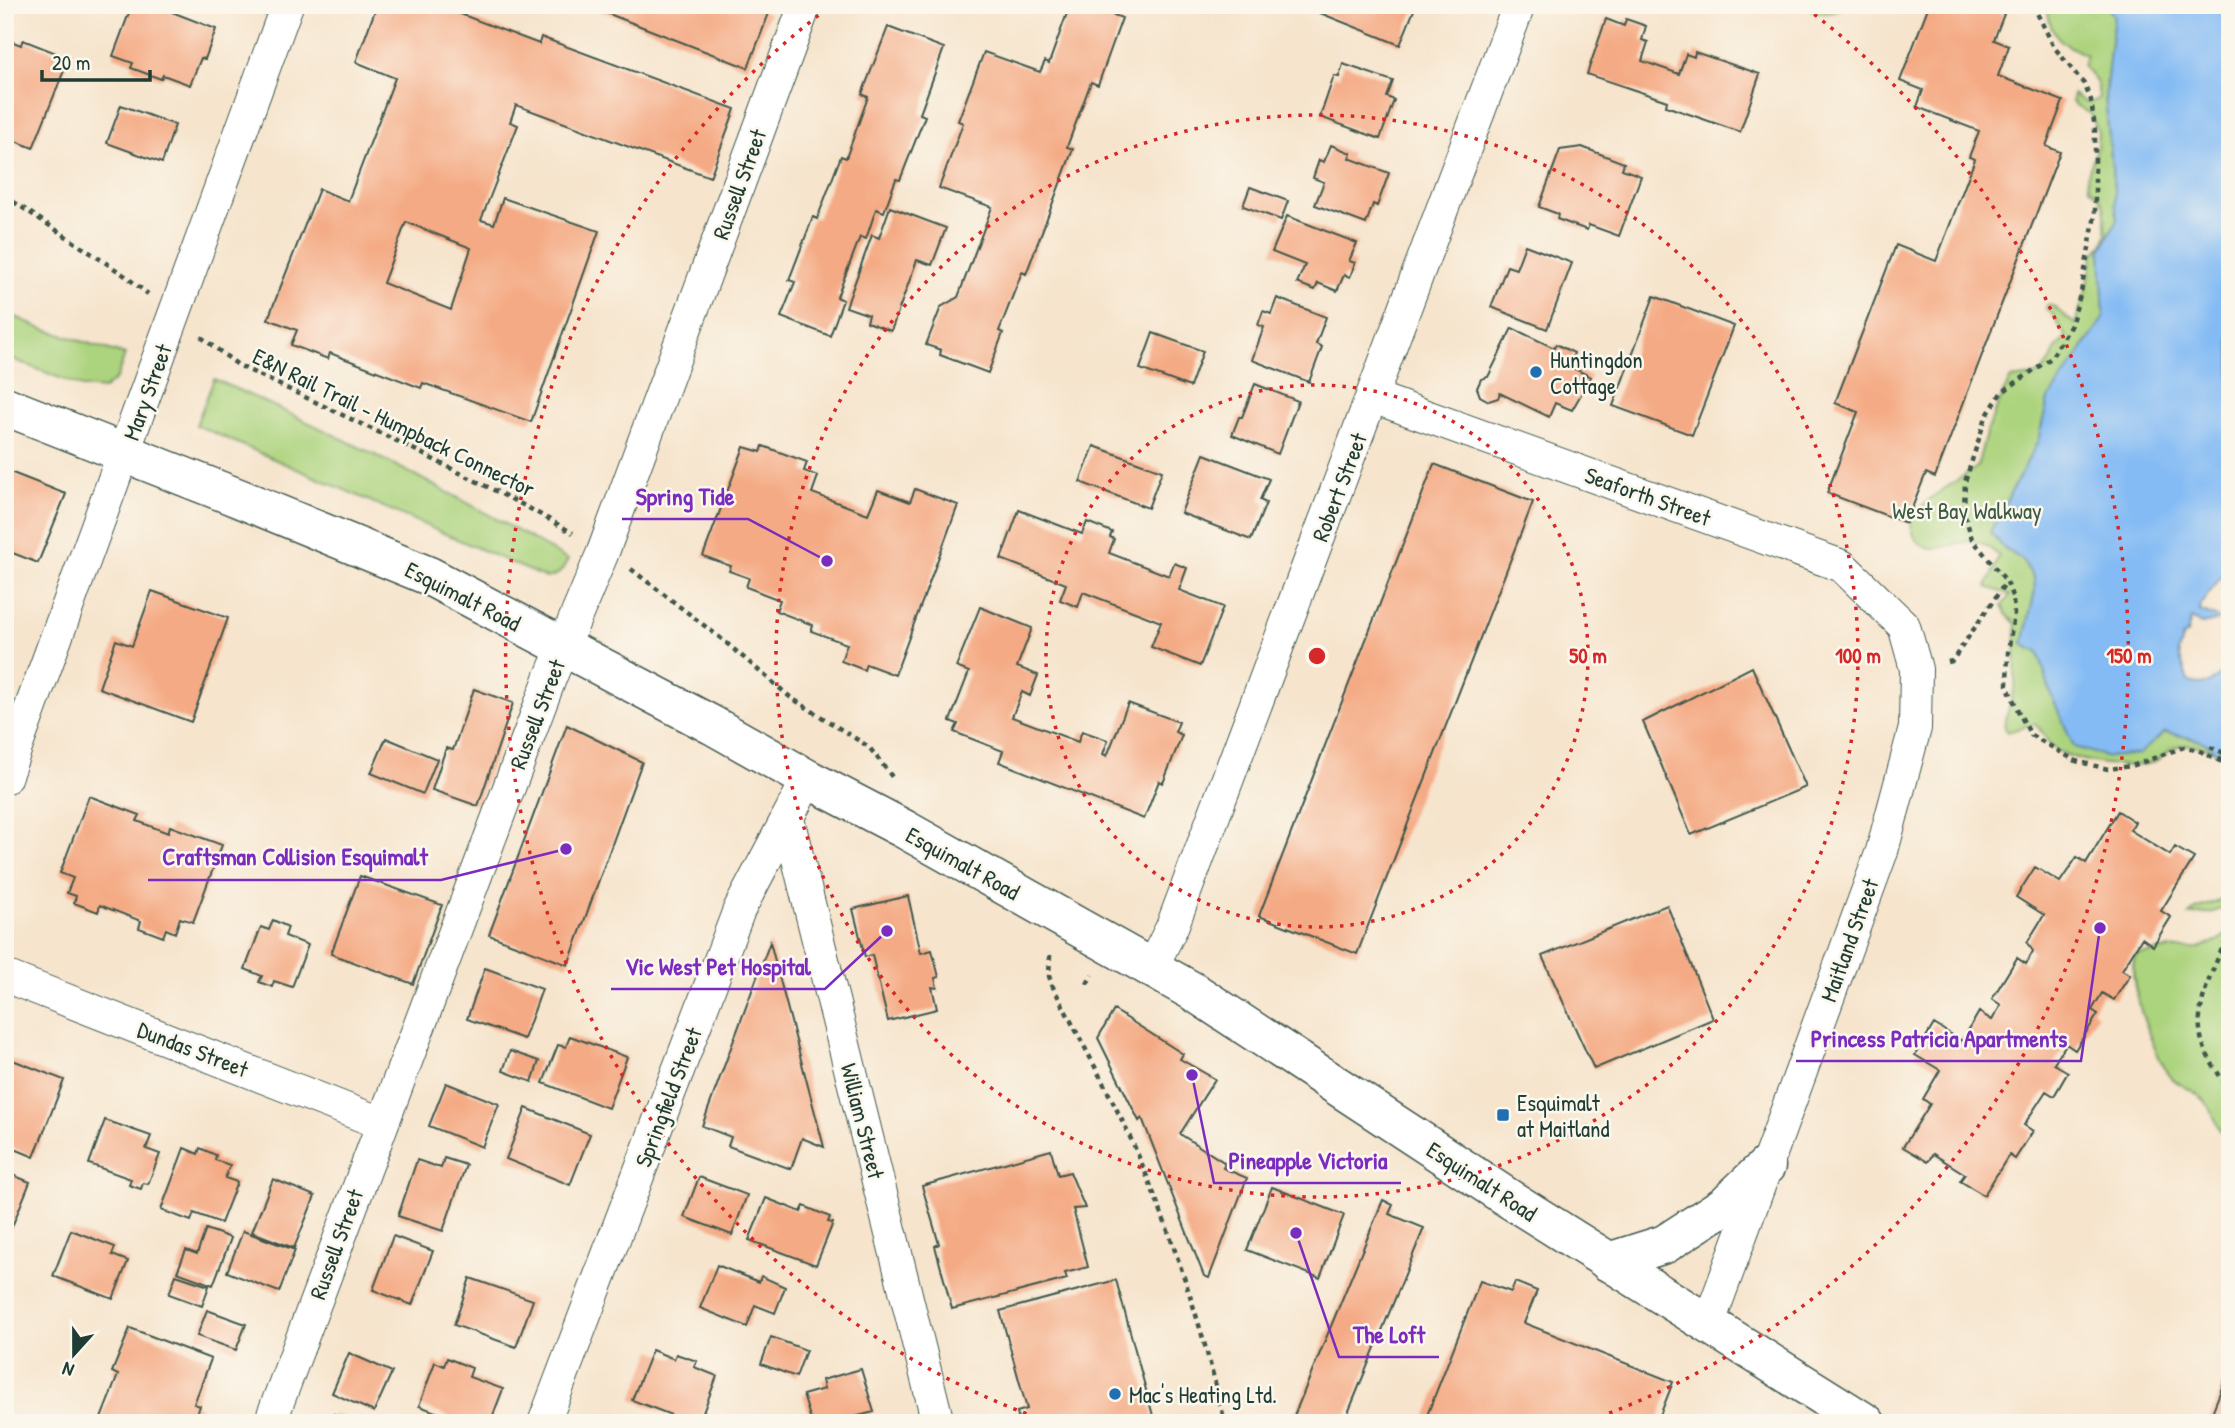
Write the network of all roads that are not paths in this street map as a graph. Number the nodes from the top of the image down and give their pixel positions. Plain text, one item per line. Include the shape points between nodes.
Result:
1 (287, 5) edge
2 (806, 5) edge
3 (1519, 5) edge
4 (1373, 397) junction
5 (5, 406) edge
6 (125, 453) junction
7 (1904, 626) joint
8 (562, 647) junction
9 (5, 778) edge
10 (808, 779) junction
11 (788, 819) junction
12 (1152, 967) junction
13 (5, 976) edge
14 (381, 1123) junction
15 (1766, 1166) junction
16 (1608, 1262) junction
17 (1708, 1325) junction
18 (270, 1423) edge
19 (544, 1423) edge
20 (938, 1423) edge
21 (1866, 1423) edge

1 - 6 street, Mary Street
2 - 8 street, Russell Street via 604,552
3 - 4 street, Robert Street
4 - 7 street, Seaforth Street via 1842,566
4 - 12 street, Robert Street via 1172,927
5 - 6 main road, Esquimalt Road
6 - 8 main road, Esquimalt Road via 429,576
6 - 9 street, Mary Street
7 - 15 street, Maitland Street via 1916,669 1914,728 1882,850
8 - 10 main road, Esquimalt Road
8 - 14 street, Russell Street
10 - 11 street, Springfield Street
10 - 12 main road, Esquimalt Road
11 - 19 street, Springfield Street via 739,910
11 - 20 street, William Street
12 - 16 main road, Esquimalt Road
13 - 14 street, Dundas Street
14 - 18 street, Russell Street
15 - 16 main road via 1725,1205 1665,1244
15 - 17 street, Maitland Street
16 - 17 main road, Esquimalt Road
17 - 21 main road, Esquimalt Road

